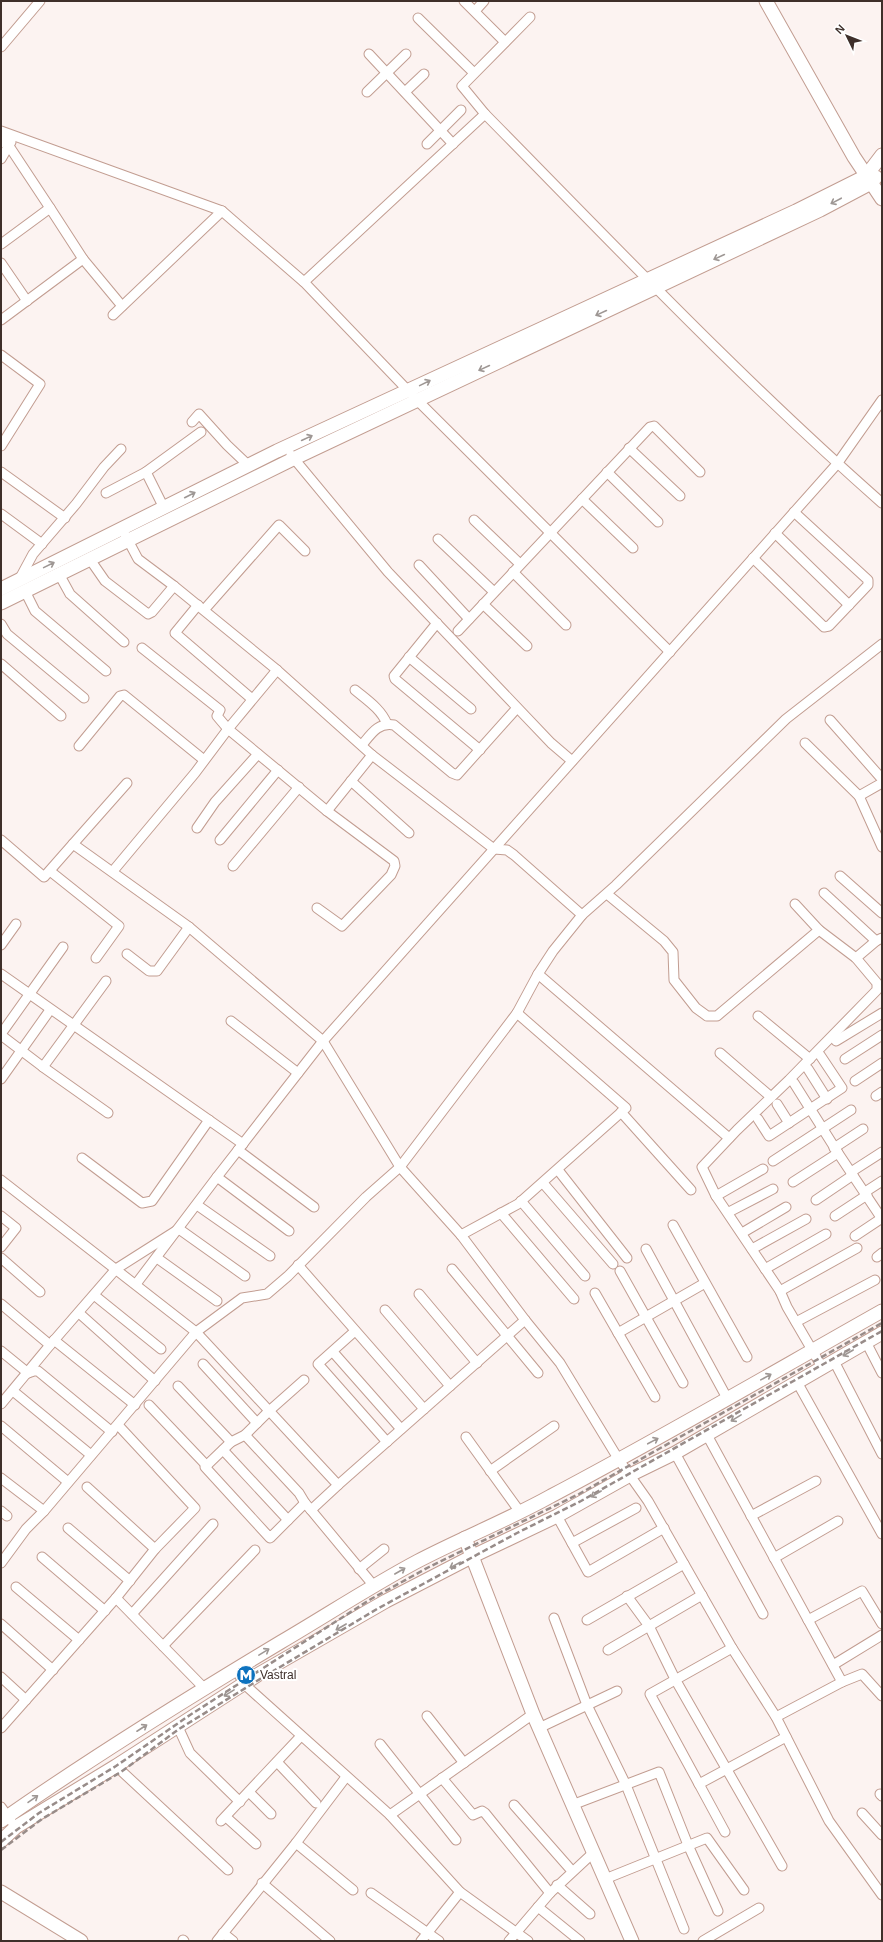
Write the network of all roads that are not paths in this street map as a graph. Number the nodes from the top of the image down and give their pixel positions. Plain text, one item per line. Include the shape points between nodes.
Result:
1 (40, 1) edge
2 (464, 1) edge
3 (484, 1) edge
4 (766, 1) edge
5 (776, 1) edge
6 (475, 11) junction
7 (530, 16) dead end
8 (418, 18) dead end
9 (505, 42) junction
10 (1, 47) edge
11 (370, 54) dead end
12 (406, 54) dead end
13 (387, 73) junction
14 (474, 73) junction
15 (424, 74) dead end
16 (367, 92) dead end
17 (405, 92) junction
18 (461, 110) dead end
19 (485, 114) junction
20 (441, 130) junction
21 (8, 134) edge
22 (5, 144) edge
23 (427, 144) dead end
24 (453, 144) junction
25 (882, 154) edge
26 (1, 159) edge
27 (875, 176) edge
28 (882, 199) edge
29 (50, 208) junction
30 (222, 211) junction
31 (1, 244) edge
32 (83, 259) junction
33 (1, 263) edge
34 (304, 282) junction
35 (651, 283) junction
36 (27, 301) junction
37 (122, 306) junction
38 (113, 314) dead end
39 (1, 320) edge
40 (1, 355) edge
41 (413, 395) junction
42 (882, 400) edge
43 (192, 422) dead end
44 (201, 432) dead end
45 (1, 446) edge
46 (629, 448) junction
47 (121, 449) dead end
48 (290, 453) junction
49 (837, 464) junction
50 (249, 466) junction
51 (1, 472) edge
52 (146, 472) junction
53 (607, 472) junction
54 (700, 472) dead end
55 (106, 493) dead end
56 (680, 496) dead end
57 (582, 498) junction
58 (882, 503) edge
59 (164, 508) junction
60 (794, 512) junction
61 (1, 514) edge
62 (65, 518) junction
63 (474, 520) dead end
64 (658, 522) dead end
65 (550, 531) junction
66 (775, 533) junction
67 (124, 534) junction
68 (438, 539) dead end
69 (42, 544) junction
70 (634, 548) dead end
71 (306, 552) dead end
72 (90, 558) junction
73 (753, 558) junction
74 (520, 564) junction
75 (419, 565) dead end
76 (513, 572) junction
77 (59, 574) junction
78 (22, 585) junction
79 (174, 586) junction
80 (1, 589) edge
81 (494, 592) junction
82 (1, 603) edge
83 (483, 604) junction
84 (849, 605) junction
85 (201, 608) junction
86 (469, 619) junction
87 (437, 623) junction
88 (1, 624) edge
89 (566, 624) dead end
90 (458, 632) dead end
91 (124, 642) dead end
92 (882, 644) edge
93 (527, 646) dead end
94 (142, 648) dead end
95 (670, 652) junction
96 (409, 657) junction
97 (1, 664) edge
98 (277, 670) junction
99 (106, 671) dead end
100 (355, 690) dead end
101 (84, 698) dead end
102 (252, 699) junction
103 (517, 708) junction
104 (471, 709) dead end
105 (61, 716) dead end
106 (830, 720) dead end
107 (387, 724) junction
108 (228, 729) junction
109 (805, 743) dead end
110 (362, 745) junction
111 (79, 746) dead end
112 (480, 750) junction
113 (258, 754) junction
114 (372, 755) junction
115 (204, 760) junction
116 (572, 761) junction
117 (278, 770) junction
118 (882, 779) edge
119 (351, 781) junction
120 (127, 783) dead end
121 (882, 783) edge
122 (299, 787) junction
123 (858, 796) junction
124 (327, 811) junction
125 (197, 828) dead end
126 (409, 833) dead end
127 (1, 840) edge
128 (220, 840) dead end
129 (73, 844) junction
130 (882, 847) edge
131 (494, 849) junction
132 (233, 866) dead end
133 (50, 871) junction
134 (112, 871) junction
135 (840, 876) dead end
136 (824, 893) dead end
137 (607, 894) junction
138 (795, 904) dead end
139 (317, 908) dead end
140 (882, 913) edge
141 (582, 915) junction
142 (16, 924) dead end
143 (189, 927) junction
144 (820, 930) junction
145 (879, 940) edge
146 (1, 945) edge
147 (64, 947) dead end
148 (127, 954) dead end
149 (96, 958) dead end
150 (856, 958) junction
151 (1, 974) edge
152 (538, 974) junction
153 (106, 981) dead end
154 (29, 994) junction
155 (50, 1010) junction
156 (882, 1012) edge
157 (517, 1013) junction
158 (758, 1016) dead end
159 (231, 1021) dead end
160 (73, 1026) junction
161 (1, 1035) edge
162 (882, 1035) edge
163 (323, 1041) junction
164 (836, 1042) dead end
165 (22, 1050) junction
166 (720, 1053) dead end
167 (820, 1055) dead end
168 (810, 1059) junction
169 (845, 1059) dead end
170 (882, 1063) edge
171 (44, 1067) junction
172 (808, 1069) dead end
173 (298, 1073) junction
174 (1, 1079) edge
175 (855, 1081) dead end
176 (794, 1083) dead end
177 (827, 1099) junction
178 (774, 1101) junction
179 (810, 1110) junction
180 (851, 1110) dead end
181 (621, 1112) junction
182 (108, 1113) dead end
183 (758, 1119) dead end
184 (208, 1120) junction
185 (790, 1123) junction
186 (823, 1129) junction
187 (862, 1129) dead end
188 (728, 1138) junction
189 (241, 1147) junction
190 (836, 1150) junction
191 (882, 1152) edge
192 (82, 1158) dead end
193 (773, 1161) dead end
194 (400, 1167) junction
195 (763, 1169) dead end
196 (558, 1170) junction
197 (852, 1173) junction
198 (217, 1177) junction
199 (1, 1180) edge
200 (882, 1181) edge
201 (793, 1182) dead end
202 (543, 1183) junction
203 (773, 1189) dead end
204 (691, 1190) dead end
205 (866, 1194) junction
206 (716, 1196) junction
207 (816, 1200) dead end
208 (521, 1201) junction
209 (197, 1205) junction
210 (314, 1207) dead end
211 (786, 1207) dead end
212 (728, 1212) junction
213 (501, 1213) junction
214 (1, 1216) edge
215 (835, 1216) dead end
216 (881, 1216) edge
217 (806, 1219) dead end
218 (673, 1225) dead end
219 (179, 1229) junction
220 (289, 1231) dead end
221 (742, 1233) junction
222 (826, 1234) dead end
223 (461, 1235) junction
224 (855, 1236) dead end
225 (2, 1244) edge
226 (857, 1248) dead end
227 (646, 1249) dead end
228 (752, 1249) junction
229 (270, 1256) dead end
230 (1, 1258) edge
231 (157, 1258) junction
232 (627, 1258) dead end
233 (613, 1264) dead end
234 (298, 1265) junction
235 (116, 1269) junction
236 (452, 1269) dead end
237 (765, 1269) junction
238 (620, 1271) dead end
239 (245, 1276) dead end
240 (586, 1276) dead end
241 (875, 1280) dead end
242 (705, 1283) junction
243 (136, 1284) junction
244 (780, 1291) junction
245 (40, 1292) dead end
246 (595, 1293) dead end
247 (419, 1294) dead end
248 (94, 1295) junction
249 (574, 1299) dead end
250 (216, 1300) dead end
251 (675, 1300) junction
252 (1, 1304) edge
253 (385, 1310) dead end
254 (882, 1311) edge
255 (78, 1313) junction
256 (646, 1317) junction
257 (525, 1320) junction
258 (796, 1322) junction
259 (355, 1331) junction
260 (196, 1332) junction
261 (618, 1333) junction
262 (882, 1333) edge
263 (507, 1336) junction
264 (52, 1342) junction
265 (866, 1342) junction
266 (162, 1349) dead end
267 (812, 1350) junction
268 (1, 1351) edge
269 (333, 1352) junction
270 (747, 1357) dead end
271 (834, 1361) junction
272 (476, 1363) junction
273 (203, 1364) dead end
274 (822, 1367) junction
275 (28, 1373) junction
276 (538, 1373) dead end
277 (882, 1373) edge
278 (304, 1380) dead end
279 (155, 1381) junction
280 (797, 1382) junction
281 (683, 1383) dead end
282 (178, 1386) dead end
283 (450, 1386) junction
284 (13, 1391) junction
285 (654, 1397) dead end
286 (727, 1398) junction
287 (1, 1403) edge
288 (135, 1405) junction
289 (149, 1406) dead end
290 (424, 1409) junction
291 (269, 1411) junction
292 (257, 1423) junction
293 (1, 1426) edge
294 (554, 1426) dead end
295 (115, 1428) junction
296 (401, 1429) junction
297 (245, 1435) junction
298 (706, 1435) junction
299 (466, 1437) dead end
300 (231, 1442) junction
301 (387, 1442) junction
302 (223, 1450) junction
303 (675, 1453) junction
304 (882, 1454) edge
305 (91, 1455) junction
306 (619, 1460) junction
307 (207, 1466) junction
308 (490, 1471) junction
309 (630, 1474) junction
310 (1, 1478) edge
311 (816, 1481) dead end
312 (68, 1482) junction
313 (338, 1484) junction
314 (87, 1487) dead end
315 (308, 1507) junction
316 (636, 1508) dead end
317 (44, 1511) junction
318 (520, 1512) junction
319 (557, 1516) junction
320 (751, 1516) junction
321 (288, 1520) junction
322 (838, 1521) dead end
323 (213, 1524) dead end
324 (68, 1528) dead end
325 (664, 1528) junction
326 (882, 1534) edge
327 (465, 1538) junction
328 (572, 1543) junction
329 (155, 1549) junction
330 (384, 1549) dead end
331 (255, 1550) dead end
332 (473, 1556) junction
333 (42, 1557) dead end
334 (774, 1558) junction
335 (1, 1563) edge
336 (684, 1564) junction
337 (360, 1569) junction
338 (130, 1581) junction
339 (374, 1586) junction
340 (16, 1587) dead end
341 (702, 1595) junction
342 (627, 1596) junction
343 (116, 1598) junction
344 (105, 1611) junction
345 (132, 1614) junction
346 (763, 1614) dead end
347 (554, 1618) dead end
348 (586, 1620) dead end
349 (808, 1620) junction
350 (1, 1624) edge
351 (882, 1624) edge
352 (649, 1626) junction
353 (882, 1635) edge
354 (79, 1640) junction
355 (163, 1646) junction
356 (732, 1648) junction
357 (608, 1650) dead end
358 (833, 1665) junction
359 (236, 1669) junction
360 (53, 1670) junction
361 (1, 1677) edge
362 (675, 1679) junction
363 (842, 1682) junction
364 (244, 1684) junction
365 (204, 1688) junction
366 (617, 1691) dead end
367 (882, 1696) edge
368 (26, 1700) junction
369 (587, 1705) junction
370 (533, 1714) junction
371 (427, 1716) dead end
372 (776, 1717) junction
373 (1, 1728) edge
374 (539, 1728) junction
375 (179, 1729) dead end
376 (301, 1736) junction
377 (786, 1737) junction
378 (380, 1744) dead end
379 (277, 1762) junction
380 (464, 1763) junction
381 (116, 1766) junction
382 (727, 1769) junction
383 (346, 1777) junction
384 (442, 1778) junction
385 (699, 1784) junction
386 (626, 1785) junction
387 (249, 1792) junction
388 (419, 1794) junction
389 (240, 1802) junction
390 (316, 1803) dead end
391 (514, 1805) dead end
392 (572, 1805) junction
393 (862, 1813) dead end
394 (271, 1814) dead end
395 (3, 1815) edge
396 (390, 1815) junction
397 (16, 1827) junction
398 (725, 1832) dead end
399 (882, 1835) edge
400 (456, 1840) dead end
401 (1, 1841) edge
402 (296, 1843) junction
403 (256, 1844) dead end
404 (688, 1845) junction
405 (593, 1852) junction
406 (655, 1859) junction
407 (782, 1866) dead end
408 (228, 1870) dead end
409 (572, 1871) junction
410 (605, 1879) junction
411 (262, 1883) junction
412 (879, 1883) edge
413 (557, 1885) junction
414 (353, 1890) dead end
415 (744, 1890) dead end
416 (1, 1892) edge
417 (460, 1892) junction
418 (371, 1893) dead end
419 (550, 1893) junction
420 (882, 1895) edge
421 (538, 1907) junction
422 (759, 1908) dead end
423 (718, 1911) dead end
424 (590, 1914) dead end
425 (684, 1929) dead end
426 (517, 1931) junction
427 (428, 1932) junction
428 (223, 1933) junction
429 (81, 1941) edge
430 (217, 1941) edge
431 (233, 1941) edge
432 (330, 1941) edge
433 (421, 1941) edge
434 (439, 1941) edge
435 (509, 1941) edge
436 (528, 1941) edge
437 (580, 1941) edge
438 (632, 1941) edge
439 (703, 1941) edge

1 - 10 street
2 - 6 street
3 - 6 street
4 - 27 street
5 - 27 street
6 - 9 street
7 - 9 street
8 - 14 street
9 - 14 street
11 - 13 street
12 - 13 street
13 - 16 street
13 - 17 street
14 - 19 street via 462,86
15 - 17 street
17 - 20 street
18 - 20 street
19 - 24 street
19 - 35 street
20 - 23 street
20 - 24 street
21 - 22 street
21 - 30 street
22 - 26 street
22 - 29 street
24 - 34 street
25 - 27 street
27 - 28 street
27 - 35 street via 820,210
29 - 31 street
29 - 32 street
30 - 34 street
30 - 37 street
32 - 36 street
32 - 37 street
33 - 36 street
34 - 41 street
35 - 41 street
35 - 49 street
36 - 39 street
37 - 38 street
40 - 45 street via 40,384
41 - 48 street
41 - 65 street
42 - 49 street
43 - 50 street via 199,414
44 - 52 street
46 - 53 street
46 - 54 street via 654,426
46 - 56 street
47 - 62 street
48 - 50 street
48 - 67 street
48 - 87 street via 388,572
49 - 58 street
49 - 60 street
59 -> 50 street
51 - 62 street
52 - 55 street
52 - 59 street
53 - 57 street
53 - 64 street
57 - 65 street
57 - 70 street
59 - 67 street
60 - 66 street
60 - 84 street via 868,580 868,585
61 - 69 street
62 - 69 street
63 - 74 street
65 - 74 street
65 - 95 street
66 - 73 street
66 - 84 street
67 - 72 street
78 -> 67 street
67 - 79 street via 138,559
68 - 81 street
69 - 78 street via 33,554
71 - 85 street via 279,526
72 - 77 street
72 - 79 street via 105,581 148,614
73 - 84 street via 824,627 829,626
73 - 95 street
74 - 76 street
75 - 86 street
76 - 81 street
76 - 89 street
77 - 78 street
77 - 91 street via 70,594
78 - 80 street
78 - 82 street
78 - 99 street via 35,612
79 - 85 street
81 - 83 street
83 - 86 street
83 - 93 street
85 - 98 street
85 - 102 street via 175,633
86 - 90 street
87 - 96 street
87 - 103 street
88 - 101 street via 7,634
92 - 137 street via 786,719
94 - 108 street via 220,710 217,716
95 - 116 street
96 - 104 street
96 - 112 street via 394,676 395,679
97 - 105 street
98 - 102 street
98 - 110 street
100 - 107 street via 378,709
102 - 108 street
103 - 112 street
103 - 116 street
106 - 118 street
107 - 110 street via 378,726
107 - 112 street via 394,725 457,775
108 - 113 street
108 - 115 street
109 - 123 street
110 - 114 street
111 - 115 street via 120,696 124,696
113 - 117 street
113 - 125 street via 215,802
114 - 119 street
114 - 131 street
115 - 134 street
116 - 131 street
117 - 122 street
117 - 128 street
119 - 124 street
119 - 126 street
120 - 129 street
121 - 123 street
122 - 124 street
122 - 132 street
123 - 130 street
124 - 139 street via 394,861 395,866 391,875 342,926
127 - 133 street via 44,877
129 - 133 street
129 - 134 street
131 - 141 street via 507,850 514,855
131 - 163 street
133 - 149 street via 119,926
134 - 143 street
135 - 140 street
136 - 145 street
137 - 141 street
137 - 144 street via 664,941 673,952 674,980 696,1008 707,1016 717,1016
138 - 144 street
141 - 152 street via 552,950
142 - 146 street
143 - 148 street via 157,971 149,971
143 - 163 street
144 - 150 street
145 - 150 street
147 - 154 street
150 - 168 street via 877,983 877,990
151 - 154 street
152 - 157 street
152 - 188 street
153 - 160 street
154 - 155 street
154 - 161 street
155 - 160 street
155 - 165 street
156 - 164 street
157 - 181 street via 626,1108
157 - 194 street
158 - 168 street
159 - 173 street
160 - 171 street
160 - 184 street
161 - 165 street
162 - 169 street
163 - 173 street
163 - 194 street
165 - 171 street
165 - 174 street
166 - 178 street
167 - 177 street via 842,1088
168 - 178 street
170 - 175 street
171 - 182 street
172 - 177 street
173 - 189 street
176 - 179 street
177 - 179 street
178 - 185 street
178 - 188 street
179 - 185 street
179 - 186 street
180 - 186 street
181 - 196 street
181 - 204 street
183 - 185 street via 769,1136
184 - 189 street
184 - 192 street via 152,1201 147,1203 142,1203
186 - 190 street
186 - 193 street
187 - 190 street
188 - 206 street via 702,1167
189 - 198 street
189 - 210 street
190 - 197 street
190 - 201 street
191 - 197 street
194 - 223 street
194 - 234 street
195 - 206 street
196 - 202 street
196 - 232 street
197 - 205 street
197 - 207 street
198 - 209 street
198 - 220 street
199 - 235 street
200 - 205 street
202 - 208 street
202 - 233 street
203 - 212 street
205 - 215 street
205 - 216 street
206 - 212 street
208 - 213 street
208 - 240 street
209 - 219 street
209 - 229 street
211 - 221 street
212 - 221 street
213 - 223 street
213 - 249 street
214 - 225 street via 16,1228
216 - 224 street
217 - 228 street
218 - 242 street
219 - 231 street
219 - 235 street
219 - 239 street
221 - 228 street
222 - 237 street
223 - 257 street
226 - 244 street
227 - 251 street
228 - 237 street
230 - 245 street
231 - 243 street
231 - 250 street
234 - 259 street
234 - 260 street via 267,1294 242,1298
235 - 243 street
235 - 248 street
236 - 263 street
237 - 244 street
238 - 256 street
241 - 258 street
242 - 251 street
242 - 270 street
243 - 260 street
244 - 258 street
246 - 261 street
247 - 272 street
248 - 255 street
248 - 266 street
251 - 256 street
251 - 286 street
252 - 264 street
253 - 283 street
254 - 267 street
255 - 264 street
255 - 279 street
256 - 261 street
256 - 281 street
257 - 263 street
257 - 306 street via 560,1363
258 - 267 street
259 - 269 street
259 - 290 street
260 - 279 street
260 - 291 street
261 - 285 street
262 - 265 street
263 - 272 street
263 - 276 street
264 - 275 street
264 - 288 street
265 -> 271 street
265 - 277 street
267 - 274 street
286 -> 267 street
268 - 275 street
269 - 296 street
269 - 301 street via 318,1364
271 - 274 street
271 - 304 street
272 - 283 street
273 - 292 street
274 - 280 street
275 - 284 street
275 - 295 street via 38,1372
278 - 291 street
279 - 288 street
280 -> 298 street
280 - 326 street
282 - 300 street
283 - 290 street
284 - 287 street
284 - 305 street
306 -> 286 street
288 - 295 street
289 - 307 street
290 - 296 street
291 - 292 street
291 - 313 street
292 - 297 street
293 - 312 street
294 - 308 street
295 - 305 street
295 - 329 street via 196,1508
296 - 301 street
297 - 300 street
297 - 315 street via 299,1493
298 - 303 street
298 - 320 street
299 - 308 street
300 - 302 street
301 - 313 street
302 - 307 street
302 - 321 street
303 - 309 street
303 - 346 street
305 - 312 street
306 - 309 street
306 - 318 street
307 - 321 street via 205,1468 270,1538
308 - 318 street
309 -> 319 street
309 - 325 street
310 - 317 street
311 - 320 street
312 - 317 street
313 - 315 street
314 - 329 street
315 - 321 street
315 - 337 street
316 - 328 street
317 - 335 street via 26,1529
318 - 327 street
319 - 328 street
319 - 332 street
320 - 334 street
322 - 334 street
323 - 345 street
324 - 338 street
325 - 328 street via 588,1572
325 - 336 street
327 - 332 street
339 -> 327 street via 417,1561
329 - 338 street
330 - 337 street
331 - 355 street
332 -> 364 street via 386,1601
332 - 370 street
333 - 344 street
334 - 349 street
336 - 341 street
336 - 342 street
337 - 339 street
338 - 343 street
359 -> 339 street
340 - 354 street
341 - 352 street
341 - 356 street
342 - 348 street
342 - 352 street
343 - 344 street
343 - 345 street
344 - 354 street
345 - 355 street
347 - 369 street
349 - 351 street via 862,1592
349 - 358 street
350 - 360 street
352 - 357 street
352 - 362 street
353 - 358 street
354 - 360 street
355 - 365 street
356 - 362 street
356 - 372 street
358 - 363 street
359 - 364 street
359 - 365 street
360 - 368 street
361 - 368 street
362 - 382 street
362 - 385 street via 650,1694
363 - 367 street via 862,1674
363 - 372 street
364 - 376 street
364 -> 381 street
395 -> 365 street
366 - 369 street
368 - 373 street
369 - 374 street
369 - 386 street
370 - 374 street
370 - 380 street
371 - 380 street
372 - 377 street
374 - 392 street
375 - 389 street via 190,1753
376 - 379 street
376 - 383 street
377 - 382 street
377 - 412 street via 829,1821
378 - 388 street
379 - 387 street
379 - 390 street
380 - 384 street
381 - 397 street
381 - 408 street
382 - 385 street
382 - 407 street
383 - 396 street
383 - 402 street
384 - 388 street
384 - 419 street via 473,1815 482,1811 485,1813
385 - 398 street
386 - 392 street
386 - 404 street via 659,1772
386 - 406 street
387 - 389 street
387 - 394 street
388 - 396 street
388 - 400 street
389 - 403 street via 224,1819
391 - 409 street
392 - 405 street
393 - 399 street
395 - 397 street
396 - 417 street
397 - 401 street
402 - 411 street
402 - 414 street
404 - 406 street
404 - 415 street via 707,1838
404 - 423 street
405 - 409 street
405 - 410 street
406 - 410 street
406 - 425 street
409 - 413 street
410 - 438 street
411 - 428 street
411 - 432 street
412 - 420 street
413 - 419 street
413 - 424 street
416 - 429 street
417 - 426 street
417 - 427 street
418 - 427 street via 421,1930
419 - 421 street
421 - 426 street
421 - 437 street
422 - 439 street
426 - 435 street
426 - 436 street
427 - 433 street
427 - 434 street
428 - 430 street
428 - 431 street

